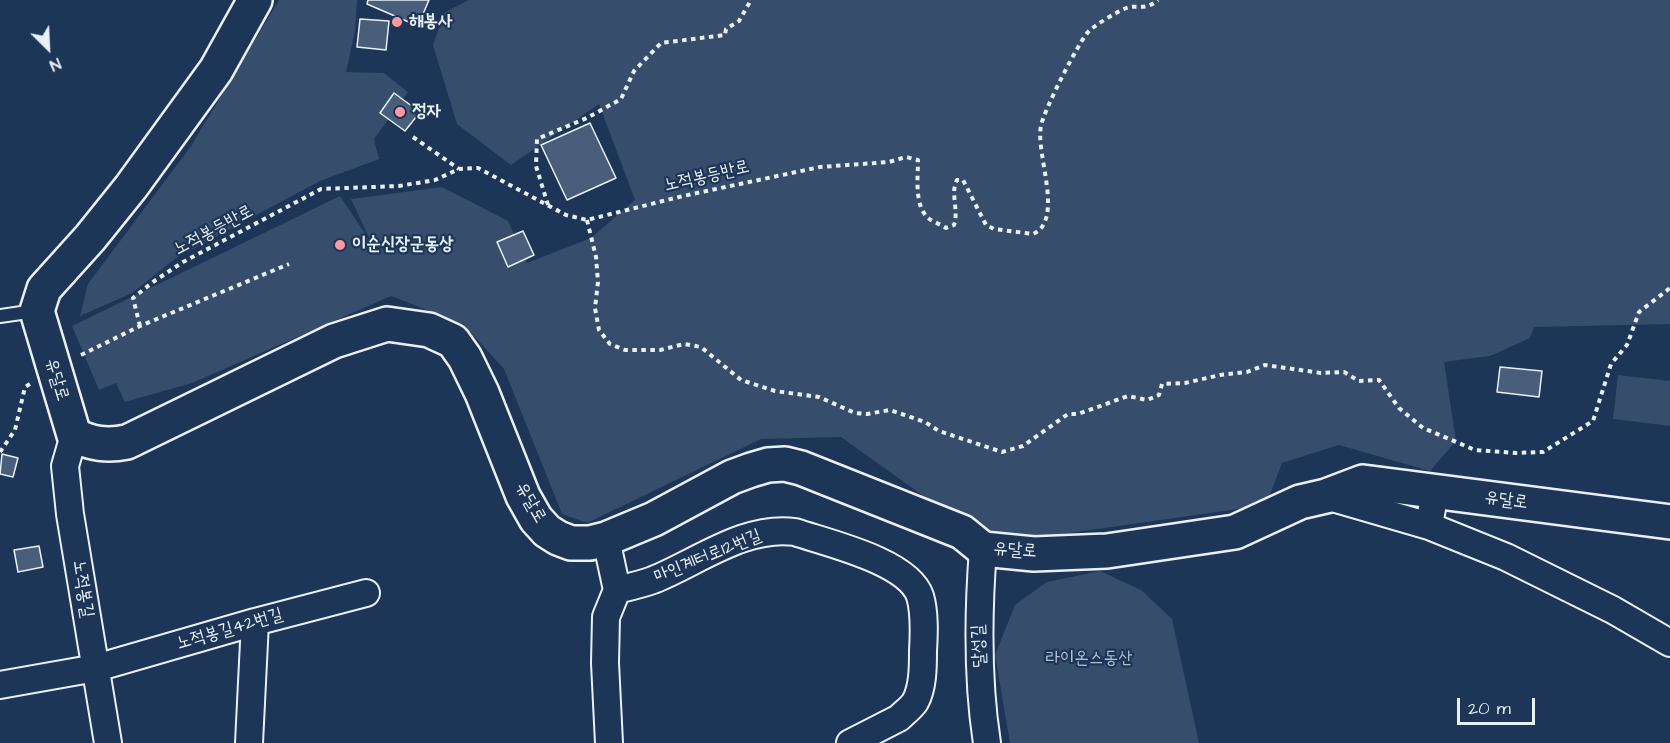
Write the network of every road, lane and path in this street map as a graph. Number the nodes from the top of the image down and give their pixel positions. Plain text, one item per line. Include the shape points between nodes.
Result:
1 (255, 0) edge
2 (751, 0) edge
3 (1158, 0) edge
4 (413, 137) dead end
5 (459, 169) junction
6 (548, 206) junction
7 (587, 220) junction
8 (289, 264) dead end
9 (1670, 288) edge
10 (37, 311) junction
11 (0, 316) edge
12 (140, 326) junction
13 (52, 369) junction
14 (74, 435) junction
15 (0, 452) edge
16 (1435, 491) junction
17 (1326, 496) junction
18 (1670, 522) edge
19 (1429, 526) junction
20 (606, 539) junction
21 (983, 549) junction
22 (617, 590) junction
23 (366, 594) dead end
24 (255, 622) junction
25 (1670, 643) edge
26 (96, 668) junction
27 (0, 685) edge
28 (108, 743) edge
29 (249, 743) edge
30 (609, 743) edge
31 (850, 743) edge
32 (987, 743) edge

1 - 10 street via 216,70 131,187 44,289
2 - 6 path via 725,35 661,43 634,71 621,99 537,139 536,166
3 - 7 path, 노적봉등반로 via 1151,7 1125,8 1088,32 1067,68 1041,123 1039,141 1048,201 1039,232 986,225 963,180 954,185 957,217 954,225 946,228 927,217 919,196 918,160 906,157 811,169
4 - 5 path
5 - 6 path via 478,168
5 - 12 path, 노적봉등반로 via 435,180 399,186 321,189 153,282 133,298
6 - 7 path
7 - 9 path via 596,257 595,308 599,330 610,344 635,351 684,344 701,347 741,380 776,391 819,397 855,413 890,410 1002,452 1023,446 1068,414 1128,396 1147,400 1159,394 1162,384 1246,372 1265,365 1344,372 1359,381 1379,380 1399,408 1423,428 1475,450 1543,452 1593,422 1611,364 1627,345 1639,312
8 - 12 path
10 - 11 lane
10 - 13 street, 유달로
12 - 13 path
13 - 14 street, 유달로
13 - 15 path via 25,387 15,430
14 - 20 street, 유달로 via 103,445 127,441 334,341 387,324 429,330 453,341 465,358 536,519 547,531 571,543
14 - 26 street, 노적봉길 via 65,466
16 - 17 street, 유달로 via 1363,482
16 - 18 street, 유달로
16 - 19 street
17 - 19 street
17 - 21 street, 유달로 via 1300,502 1235,532 1107,552 1034,554
19 - 25 street via 1506,557
20 - 21 street, 유달로 via 654,519 732,477 768,465 785,464 932,519 962,532
20 - 22 street
21 - 32 street, 달성길 via 979,657
22 - 30 street via 606,617
22 - 31 street, 마인계터로12번길 via 652,580 735,542 781,530 879,560 909,580 920,596 924,633 920,681 915,702 905,712
23 - 24 street, 노적봉길42번길
24 - 26 street, 노적봉길42번길
24 - 29 street
26 - 27 street, 노적봉길42번길
26 - 28 street, 노적봉길

